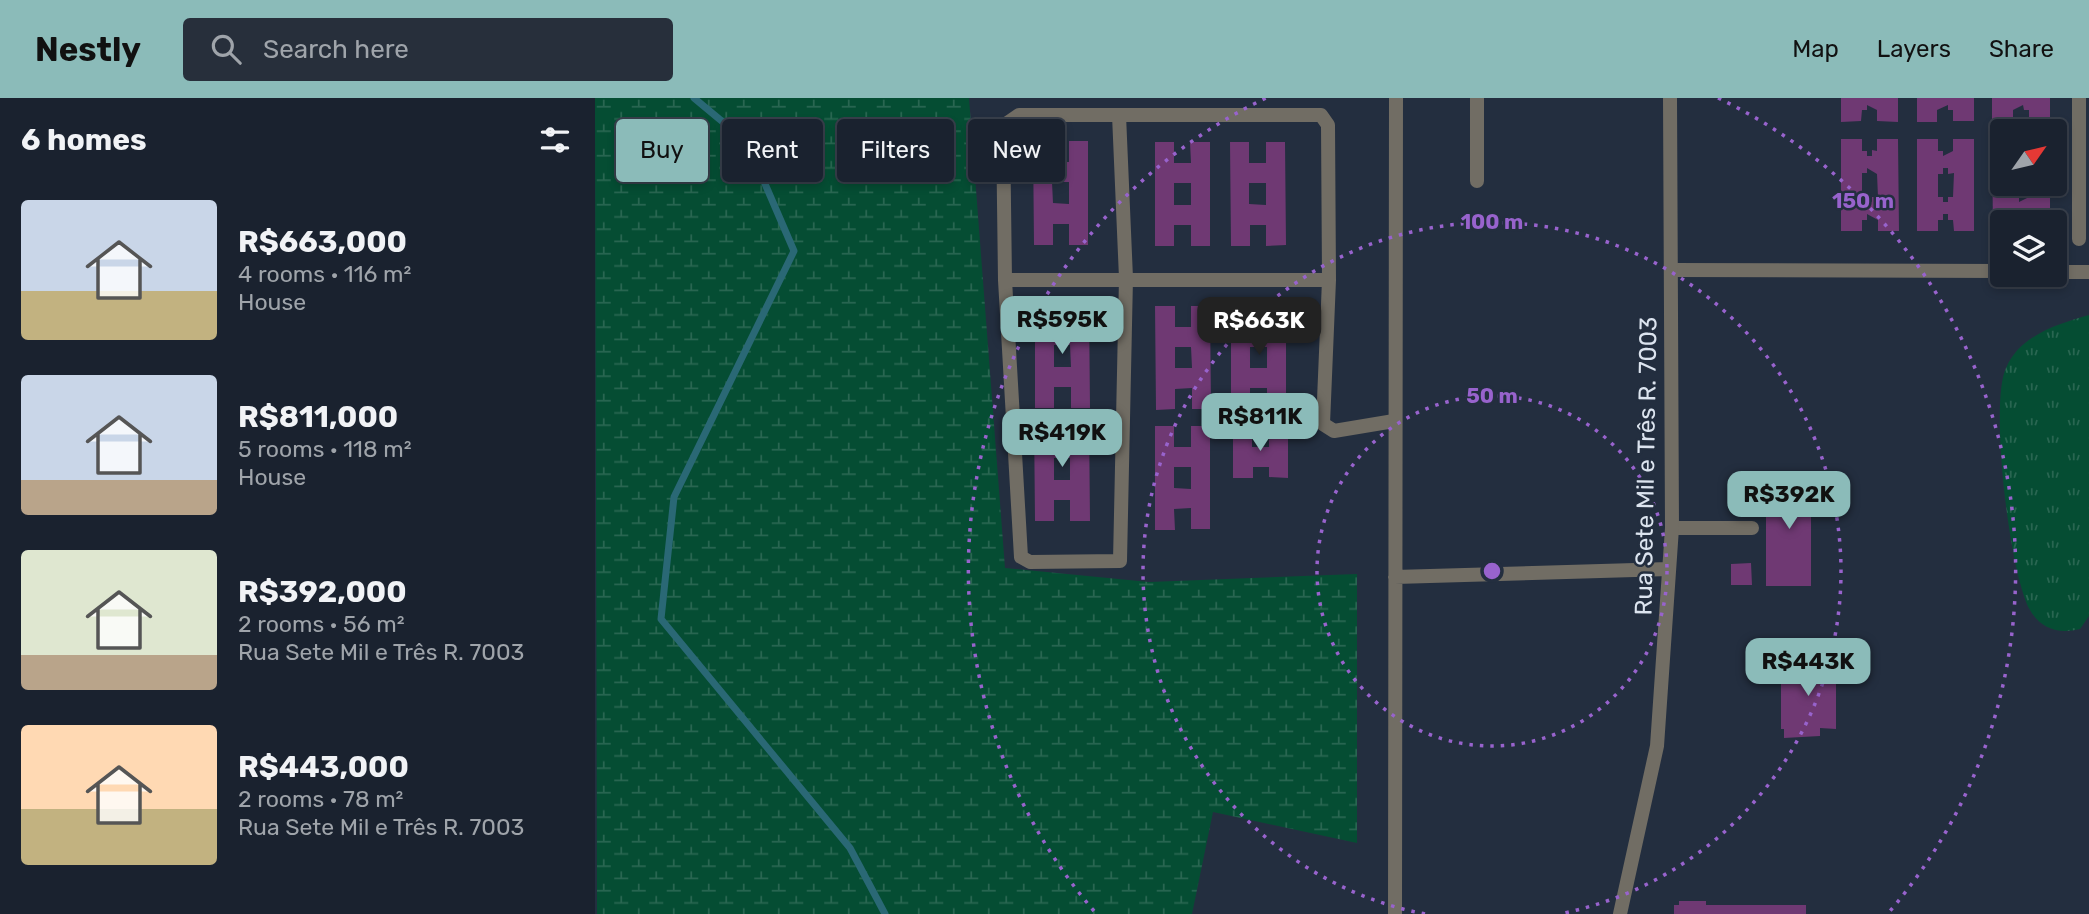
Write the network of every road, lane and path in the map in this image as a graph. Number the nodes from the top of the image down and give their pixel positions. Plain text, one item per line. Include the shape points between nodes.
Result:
1 (1395, 98) edge
2 (1477, 98) edge
3 (1670, 98) edge
4 (2079, 98) edge
5 (1119, 115) junction
6 (1477, 181) dead end
7 (2079, 239) dead end
8 (1671, 270) junction
9 (1990, 271) edge
10 (2067, 272) edge
11 (2089, 272) edge
12 (1125, 278) junction
13 (1329, 279) junction
14 (1005, 280) junction
15 (1394, 421) junction
16 (1672, 528) junction
17 (1752, 528) dead end
18 (1669, 569) junction
19 (1395, 577) junction
20 (1395, 914) edge
21 (1620, 914) edge

1 - 15 street
2 - 6 street
3 - 8 street, Rua Sete Mil e Três R. 7003
4 - 7 street
5 - 12 street
5 - 13 street via 1321,114 1328,125
5 - 14 street via 1019,115 1003,126
8 - 9 street
8 - 16 street, Rua Sete Mil e Três R. 7003
10 - 11 street
12 - 13 street
12 - 14 street
12 - 14 street via 1120,561 1081,562 1030,562 1021,557
13 - 15 street via 1323,424 1334,431
15 - 19 street
16 - 17 street
16 - 18 street, Rua Sete Mil e Três R. 7003
18 - 19 street
18 - 21 street, Rua Sete Mil e Três R. 7003 via 1657,746
19 - 20 street

